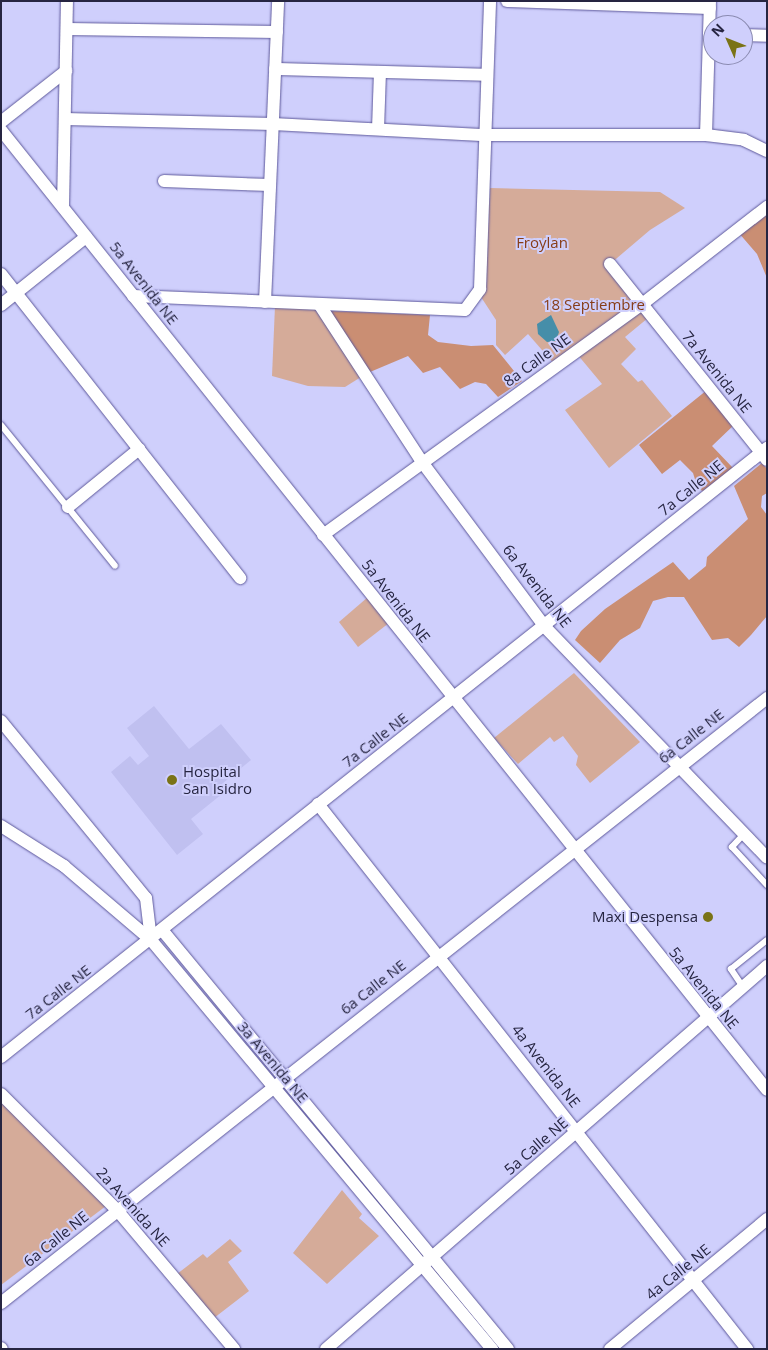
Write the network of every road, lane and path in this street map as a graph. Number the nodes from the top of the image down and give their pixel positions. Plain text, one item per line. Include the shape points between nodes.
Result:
1 (67, 1) edge
2 (278, 1) edge
3 (490, 1) edge
4 (507, 1) edge
5 (710, 4) edge
6 (67, 29) junction
7 (276, 32) junction
8 (753, 35) edge
9 (767, 36) edge
10 (709, 65) edge
11 (275, 69) junction
12 (66, 71) junction
13 (380, 72) junction
14 (488, 76) junction
15 (64, 119) junction
16 (1, 122) edge
17 (273, 124) junction
18 (378, 129) junction
19 (1, 130) edge
20 (486, 135) junction
21 (706, 135) junction
22 (765, 150) edge
23 (164, 181) dead end
24 (270, 185) junction
25 (63, 207) junction
26 (767, 207) edge
27 (86, 237) junction
28 (610, 264) dead end
29 (1, 274) edge
30 (16, 293) junction
31 (133, 296) junction
32 (265, 302) junction
33 (319, 304) junction
34 (1, 305) edge
35 (641, 305) junction
36 (1, 425) edge
37 (139, 449) junction
38 (765, 453) edge
39 (422, 462) junction
40 (68, 507) junction
41 (323, 535) junction
42 (116, 566) dead end
43 (240, 578) dead end
44 (545, 627) junction
45 (767, 698) edge
46 (454, 700) junction
47 (1, 721) edge
48 (680, 766) junction
49 (318, 804) junction
50 (1, 826) edge
51 (744, 834) junction
52 (574, 850) junction
53 (767, 858) edge
54 (767, 885) edge
55 (163, 930) junction
56 (151, 940) junction
57 (767, 940) edge
58 (439, 956) junction
59 (767, 966) edge
60 (743, 987) junction
61 (707, 1018) junction
62 (1, 1057) edge
63 (284, 1078) junction
64 (273, 1087) junction
65 (767, 1090) edge
66 (1, 1094) edge
67 (577, 1131) junction
68 (117, 1210) junction
69 (767, 1220) edge
70 (428, 1261) junction
71 (694, 1280) junction
72 (1, 1303) edge
73 (234, 1349) edge
74 (326, 1349) edge
75 (492, 1349) edge
76 (508, 1349) edge
77 (610, 1349) edge
78 (747, 1349) edge

1 - 6 street
2 - 7 street
3 - 14 street
4 - 5 street
6 - 7 street
6 - 12 street
7 - 11 street
8 - 9 street
10 - 21 street
11 - 13 street
11 - 17 street
12 - 15 street
12 - 16 street
13 - 14 street
13 - 18 street
14 - 20 street
15 - 17 street
15 - 25 street
17 - 18 street
17 - 24 street
18 - 20 street
19 - 25 street, 5a Avenida NE
20 - 21 street
20 - 33 street via 480,289 465,310
21 - 22 street via 744,140
23 - 24 street
24 - 32 street
25 - 27 street, 5a Avenida NE
26 - 35 street, 8a Calle NE
27 - 30 street
27 - 31 street, 5a Avenida NE
28 - 35 street, 7a Avenida NE
29 - 30 street
30 - 34 street
30 - 37 street
31 - 32 street
31 - 41 street, 5a Avenida NE
32 - 33 street
33 - 39 street, 6a Avenida NE
35 - 38 street, 7a Avenida NE
35 - 39 street, 8a Calle NE
36 - 40 lane
37 - 40 street
37 - 43 street
38 - 44 street, 7a Calle NE
39 - 41 street, 8a Calle NE
39 - 44 street, 6a Avenida NE
40 - 42 lane
41 - 46 street, 5a Avenida NE
44 - 46 street, 7a Calle NE
44 - 48 street, 6a Avenida NE
45 - 48 street, 6a Calle NE
46 - 49 street, 7a Calle NE
46 - 52 street, 5a Avenida NE
47 - 56 street via 146,898
48 - 51 street, 6a Avenida NE
48 - 52 street, 6a Calle NE
49 - 55 street, 7a Calle NE
49 - 58 street, 4a Avenida NE
50 - 56 street, 3a Avenida NE via 64,866
51 - 53 street, 6a Avenida NE
51 - 54 lane via 732,847
52 - 58 street, 6a Calle NE
52 - 61 street, 5a Avenida NE
55 - 56 street, 7a Calle NE
55 - 63 street
56 - 62 street, 7a Calle NE
56 - 64 street, 3a Avenida NE
57 - 60 lane via 731,969
58 - 63 street, 6a Calle NE
58 - 67 street, 4a Avenida NE
59 - 60 street, 5a Calle NE
60 - 61 street, 5a Calle NE
61 - 65 street, 5a Avenida NE
61 - 67 street, 5a Calle NE
63 - 64 street, 6a Calle NE
63 - 70 street
64 - 68 street, 6a Calle NE
64 - 70 street, 3a Avenida NE
66 - 68 street, 2a Avenida NE
67 - 70 street, 5a Calle NE
67 - 71 street, 4a Avenida NE
68 - 72 street, 6a Calle NE
68 - 73 street, 2a Avenida NE
69 - 71 street, 4a Calle NE
70 - 74 street, 5a Calle NE
70 - 75 street, 3a Avenida NE
70 - 76 street
71 - 77 street, 4a Calle NE
71 - 78 street, 4a Avenida NE

